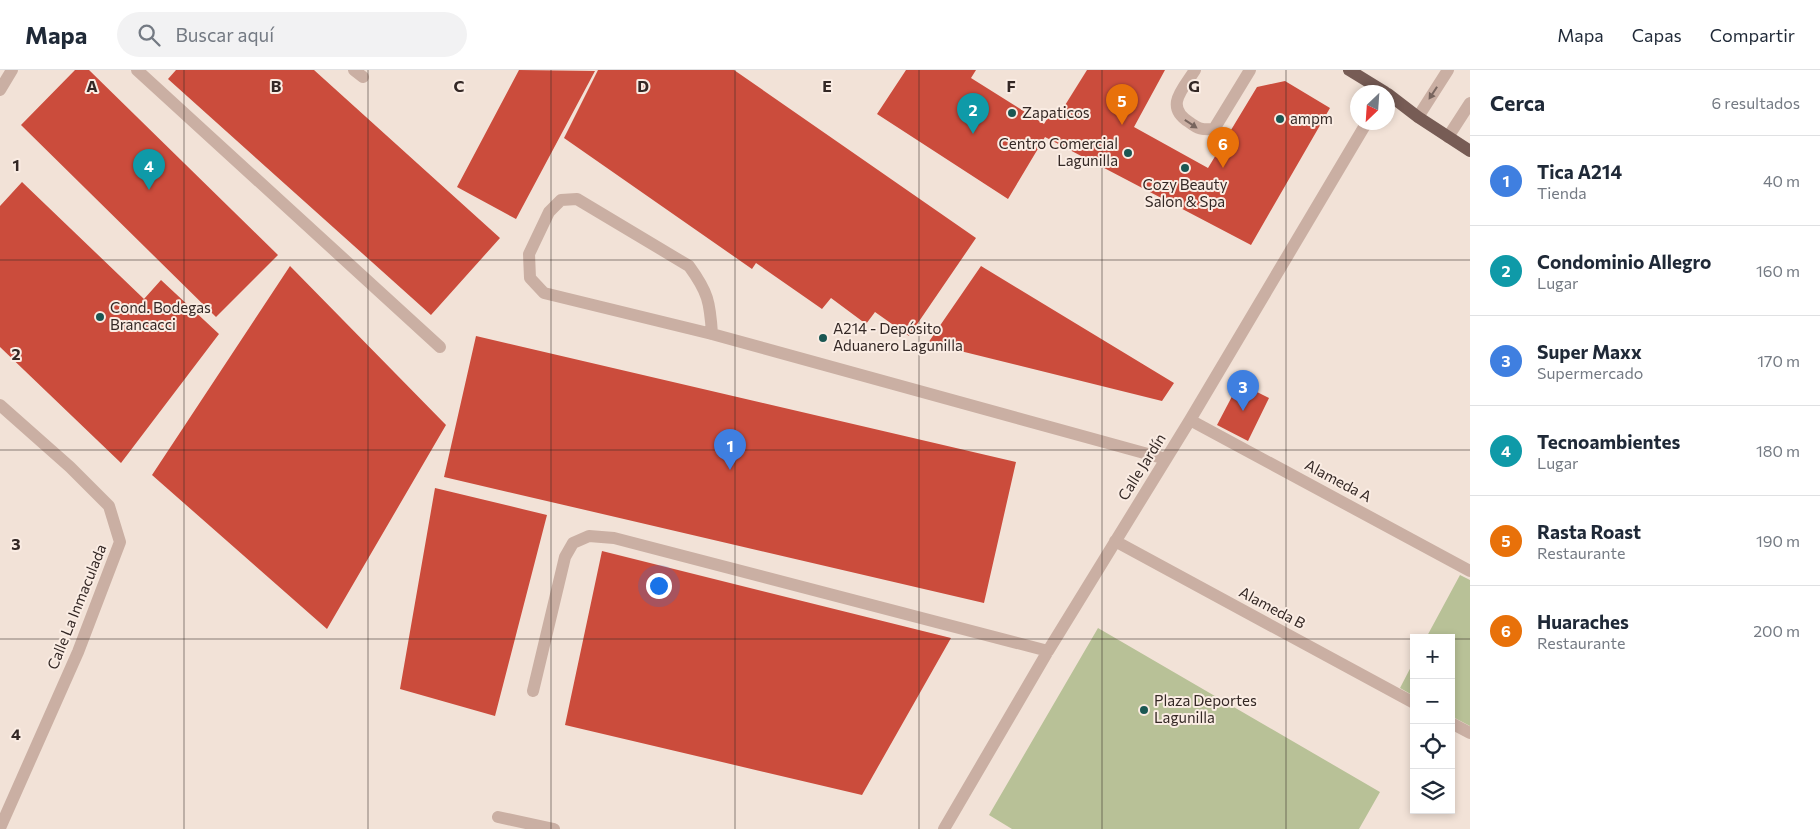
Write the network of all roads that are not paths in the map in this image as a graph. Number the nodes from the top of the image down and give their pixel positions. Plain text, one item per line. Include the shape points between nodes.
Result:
1 (12, 70) edge
2 (137, 70) edge
3 (1195, 70) edge
4 (1250, 70) edge
5 (1349, 70) edge
6 (1448, 70) edge
7 (1372, 85) edge
8 (0, 90) edge
9 (1395, 100) edge
10 (1470, 103) edge
11 (1418, 117) junction
12 (1362, 130) edge
13 (1448, 137) junction
14 (1470, 151) edge
15 (712, 334) junction
16 (440, 347) dead end
17 (0, 405) edge
18 (1190, 420) junction
19 (1166, 459) junction
20 (1115, 541) junction
21 (1470, 571) edge
22 (1048, 651) junction
23 (533, 691) dead end
24 (1410, 701) edge
25 (1453, 724) edge
26 (1470, 733) edge
27 (498, 817) dead end
28 (0, 828) edge
29 (554, 829) edge
30 (944, 829) edge

1 - 8 street
2 - 16 street
3 -> 4 street via 1176,99 1176,109 1180,116 1200,130 1214,129
5 - 7 main road
6 -> 11 street
9 - 11 main road
10 - 13 street
11 - 13 main road
12 - 18 street, Calle Jardín
13 - 14 main road
15 - 15 street via 544,293 530,278 529,254 549,212 561,200 577,199 689,266 701,283 710,305
15 - 19 street
17 - 28 street, Calle La Inmaculada via 110,506 120,542 78,652
18 - 19 street, Calle Jardín
18 - 21 street, Alameda A
19 - 20 street, Calle Jardín
20 - 22 street, Calle Jardín
20 - 24 street, Alameda B
22 - 23 street via 614,538 588,536 573,543 565,557
22 - 30 street, Calle Jardín
25 - 26 street
27 - 29 street

